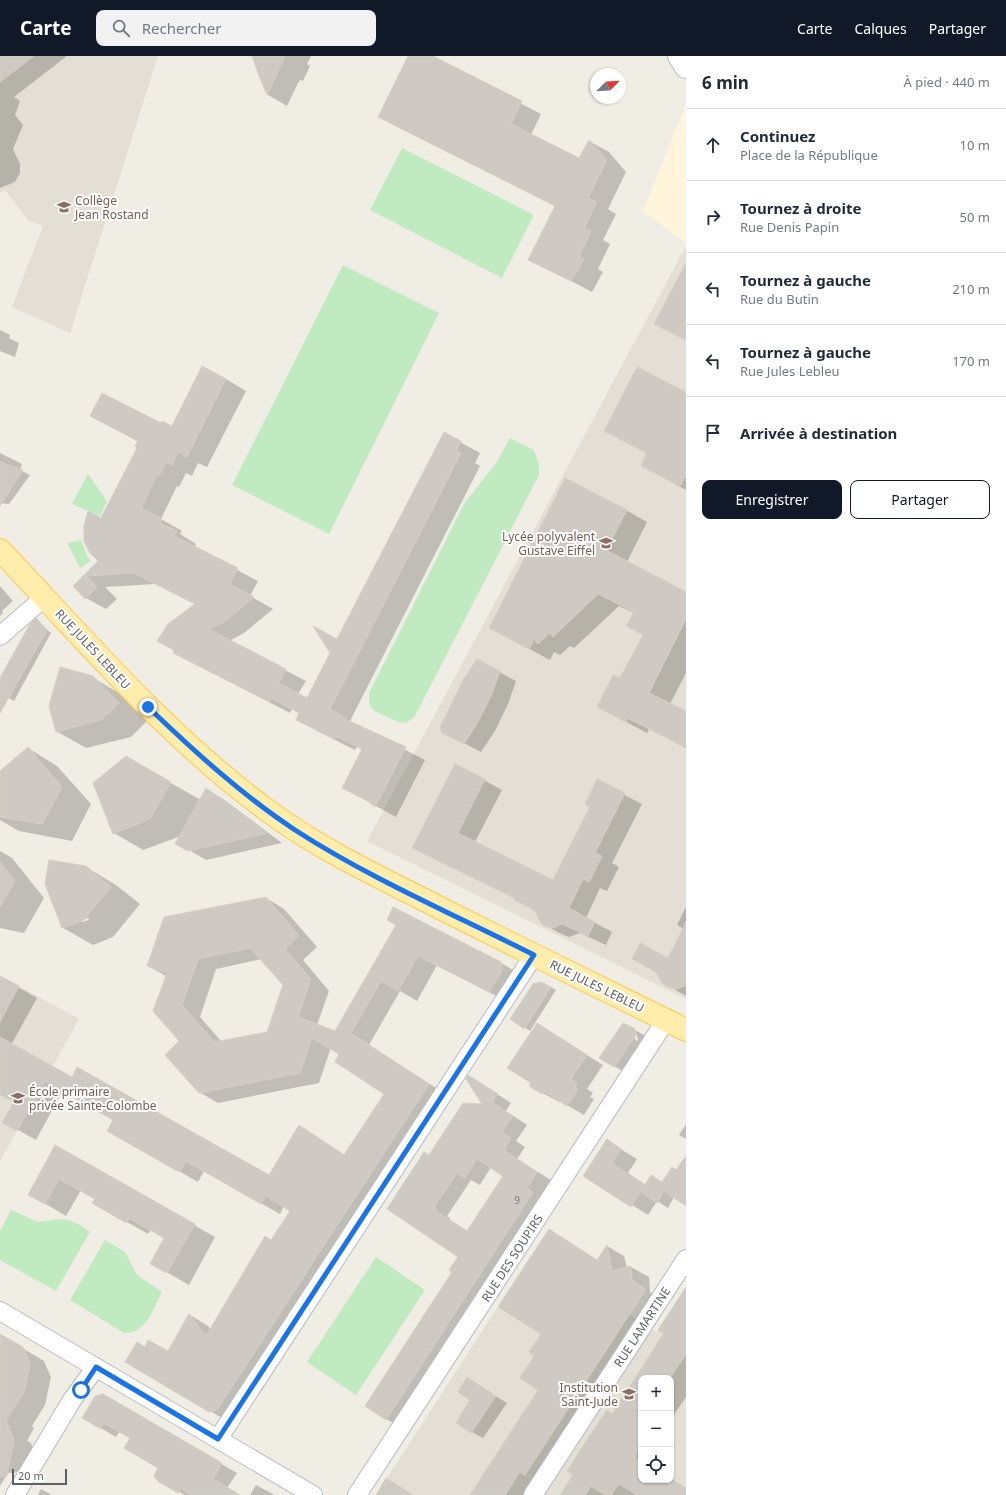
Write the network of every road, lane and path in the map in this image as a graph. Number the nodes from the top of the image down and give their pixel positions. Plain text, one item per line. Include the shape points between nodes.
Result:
1 (679, 56) edge
2 (686, 67) edge
3 (0, 550) edge
4 (45, 597) junction
5 (0, 636) edge
6 (534, 955) junction
7 (666, 1020) junction
8 (686, 1030) edge
9 (686, 1259) edge
10 (0, 1311) edge
11 (96, 1367) junction
12 (218, 1439) junction
13 (15, 1495) edge
14 (313, 1495) edge
15 (357, 1495) edge
16 (533, 1495) edge

1 - 2 street
3 - 4 main road, RUE JULES LEBLEU
4 - 5 street
4 - 6 main road, RUE JULES LEBLEU via 134,693 255,801 327,850
6 - 7 main road, RUE JULES LEBLEU
6 - 12 street
7 - 8 main road, RUE JULES LEBLEU
7 - 15 street, RUE DES SOUPIRS
9 - 16 street, RUE LAMARTINE
10 - 11 street
11 - 12 street
11 - 13 street via 72,1400
12 - 14 street

